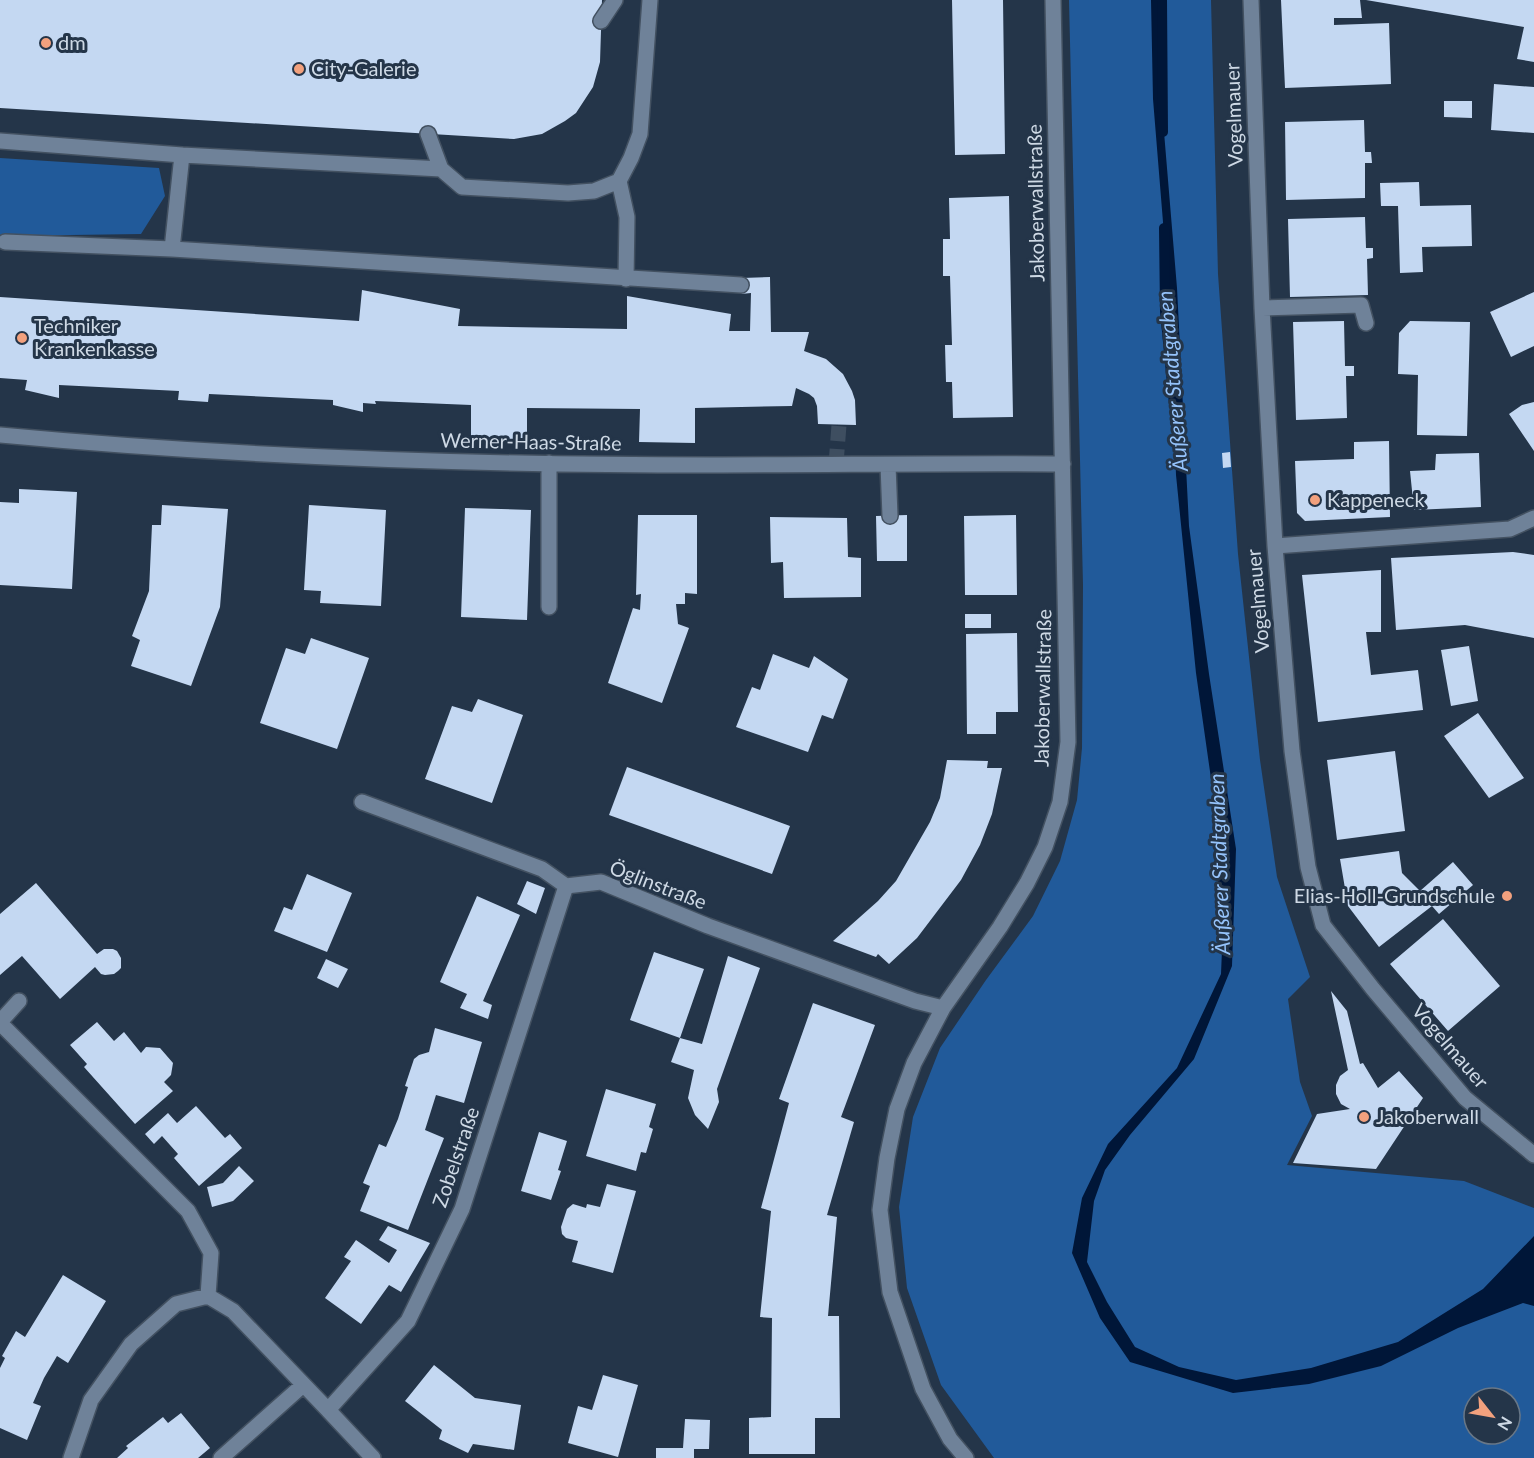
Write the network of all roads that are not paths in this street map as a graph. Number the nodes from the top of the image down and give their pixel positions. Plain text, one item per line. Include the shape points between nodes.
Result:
1 (615, 0) edge
2 (651, 0) edge
3 (1053, 0) edge
4 (1251, 0) edge
5 (601, 21) dead end
6 (428, 134) dead end
7 (0, 141) edge
8 (182, 155) junction
9 (441, 169) junction
10 (619, 181) junction
11 (5, 242) dead end
12 (172, 249) junction
13 (626, 279) junction
14 (741, 285) dead end
15 (1262, 308) junction
16 (1366, 323) dead end
17 (0, 435) edge
18 (549, 463) junction
19 (1063, 464) junction
20 (888, 465) junction
21 (890, 516) dead end
22 (1534, 518) edge
23 (1275, 546) junction
24 (549, 607) dead end
25 (362, 802) dead end
26 (566, 886) junction
27 (20, 1000) dead end
28 (943, 1008) junction
29 (0, 1022) edge
30 (1534, 1155) edge
31 (208, 1296) junction
32 (303, 1385) junction
33 (328, 1410) junction
34 (71, 1458) edge
35 (220, 1458) edge
36 (373, 1458) edge
37 (966, 1458) edge

1 - 5 street
2 - 10 street via 640,134
3 - 19 street, Jakoberwallstraße
4 - 15 street, Vogelmauer
6 - 9 street
7 - 8 street
8 - 9 street
8 - 12 street
9 - 10 street via 462,187 568,193 594,191
10 - 13 street via 627,217
11 - 12 street
12 - 13 street
13 - 14 street
15 - 16 street via 1361,305
15 - 23 street, Vogelmauer
17 - 18 street, Werner-Haas-Straße via 254,453
18 - 20 street, Werner-Haas-Straße
18 - 24 street
19 - 20 street, Werner-Haas-Straße
19 - 28 street, Jakoberwallstraße via 1068,742 1060,802 1045,847 1027,883
20 - 21 street
22 - 23 street via 1510,529
23 - 30 street, Vogelmauer via 1292,751 1308,867 1323,925 1465,1098
25 - 26 street via 542,869
26 - 28 street, Öglinstraße via 601,882 708,926
26 - 33 street, Zobelstraße via 462,1209 408,1321
27 - 29 street
28 - 37 street, Jakoberwallstraße via 914,1063 897,1109 880,1210 890,1292 923,1389 950,1439
29 - 31 street via 188,1211 211,1253
31 - 32 street via 232,1311
31 - 34 street via 176,1304 131,1344 91,1400
32 - 33 street
32 - 35 street
33 - 36 street

